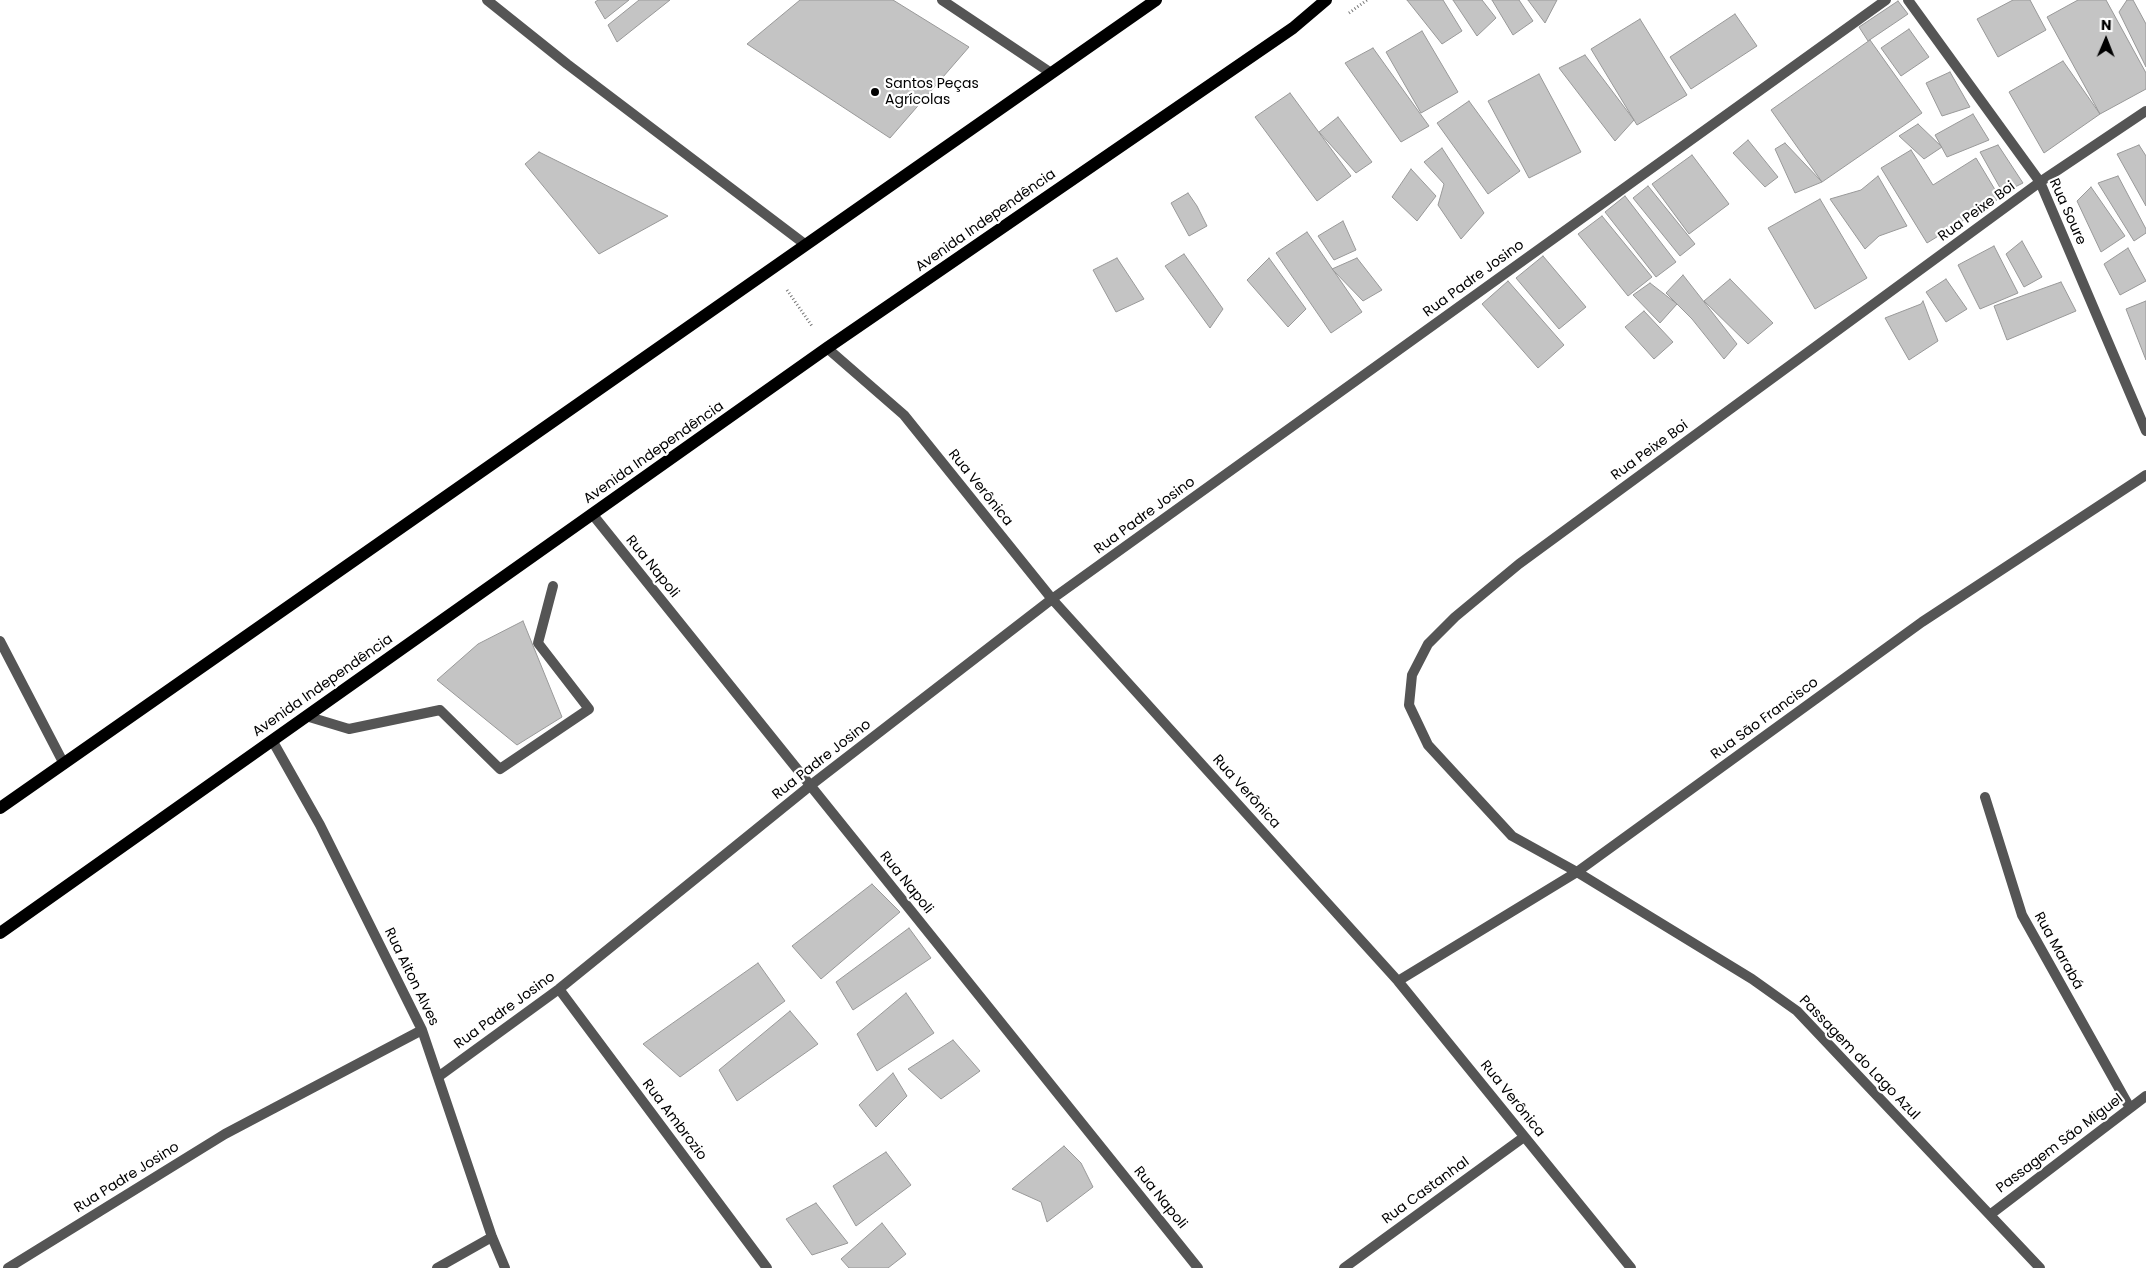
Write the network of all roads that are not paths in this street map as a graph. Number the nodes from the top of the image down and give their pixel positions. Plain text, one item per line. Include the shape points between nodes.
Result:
1 (487, 0) edge
2 (942, 0) edge
3 (1156, 0) edge
4 (1326, 0) edge
5 (1886, 0) edge
6 (1908, 0) edge
7 (1050, 73) junction
8 (2146, 112) edge
9 (2040, 182) junction
10 (806, 245) junction
11 (827, 348) junction
12 (2146, 431) edge
13 (2146, 475) edge
14 (593, 515) junction
15 (553, 586) dead end
16 (1052, 599) junction
17 (0, 640) edge
18 (306, 716) junction
19 (272, 740) junction
20 (64, 764) junction
21 (811, 785) junction
22 (1985, 797) dead end
23 (0, 808) edge
24 (1576, 872) junction
25 (0, 933) edge
26 (1398, 981) junction
27 (559, 989) junction
28 (422, 1030) junction
29 (438, 1076) junction
30 (2146, 1096) edge
31 (2130, 1108) junction
32 (1524, 1136) junction
33 (1991, 1214) junction
34 (492, 1237) junction
35 (8, 1268) edge
36 (438, 1268) edge
37 (505, 1268) edge
38 (767, 1268) edge
39 (1198, 1268) edge
40 (1344, 1268) edge
41 (1631, 1268) edge
42 (2040, 1268) edge

1 - 10 street
2 - 7 street
3 - 7 main road
4 - 11 main road, Avenida Independência via 1285,33
5 - 16 street, Rua Padre Josino
6 - 9 street, Rua Soure
7 - 10 main road
8 - 9 street, Rua Peixe Boi
9 - 12 street, Rua Soure
9 - 24 street, Rua Peixe Boi via 1519,564 1428,644 1412,675 1409,705 1428,745 1512,836
10 - 20 main road
11 - 14 main road, Avenida Independência
11 - 16 street, Rua Verônica via 904,415
13 - 24 street, Rua São Francisco via 1922,622
14 - 18 main road, Avenida Independência
14 - 21 street, Rua Napoli
15 - 18 street via 538,644 589,709 500,769 440,710 349,729
16 - 21 street, Rua Padre Josino
16 - 26 street, Rua Verônica
17 - 20 street
18 - 19 main road, Avenida Independência
19 - 25 main road, Avenida Independência
19 - 28 street, Rua Aiton Alves via 320,825
20 - 23 main road
21 - 27 street, Rua Padre Josino
21 - 39 street, Rua Napoli
22 - 31 street, Rua Marabá via 2022,915
24 - 26 street, Rua São Francisco
24 - 33 street, Passagem do Lago Azul via 1752,979 1797,1012
26 - 32 street, Rua Verônica
27 - 29 street, Rua Padre Josino
27 - 38 street, Rua Ambrozio
28 - 29 street, Rua Aiton Alves
28 - 35 street, Rua Padre Josino via 224,1134
29 - 34 street, Rua Aiton Alves
30 - 31 street, Passagem São Miguel
31 - 33 street, Passagem São Miguel
32 - 40 street, Rua Castanhal
32 - 41 street, Rua Verônica
33 - 42 street, Passagem do Lago Azul
34 - 36 street
34 - 37 street, Rua Aiton Alves

